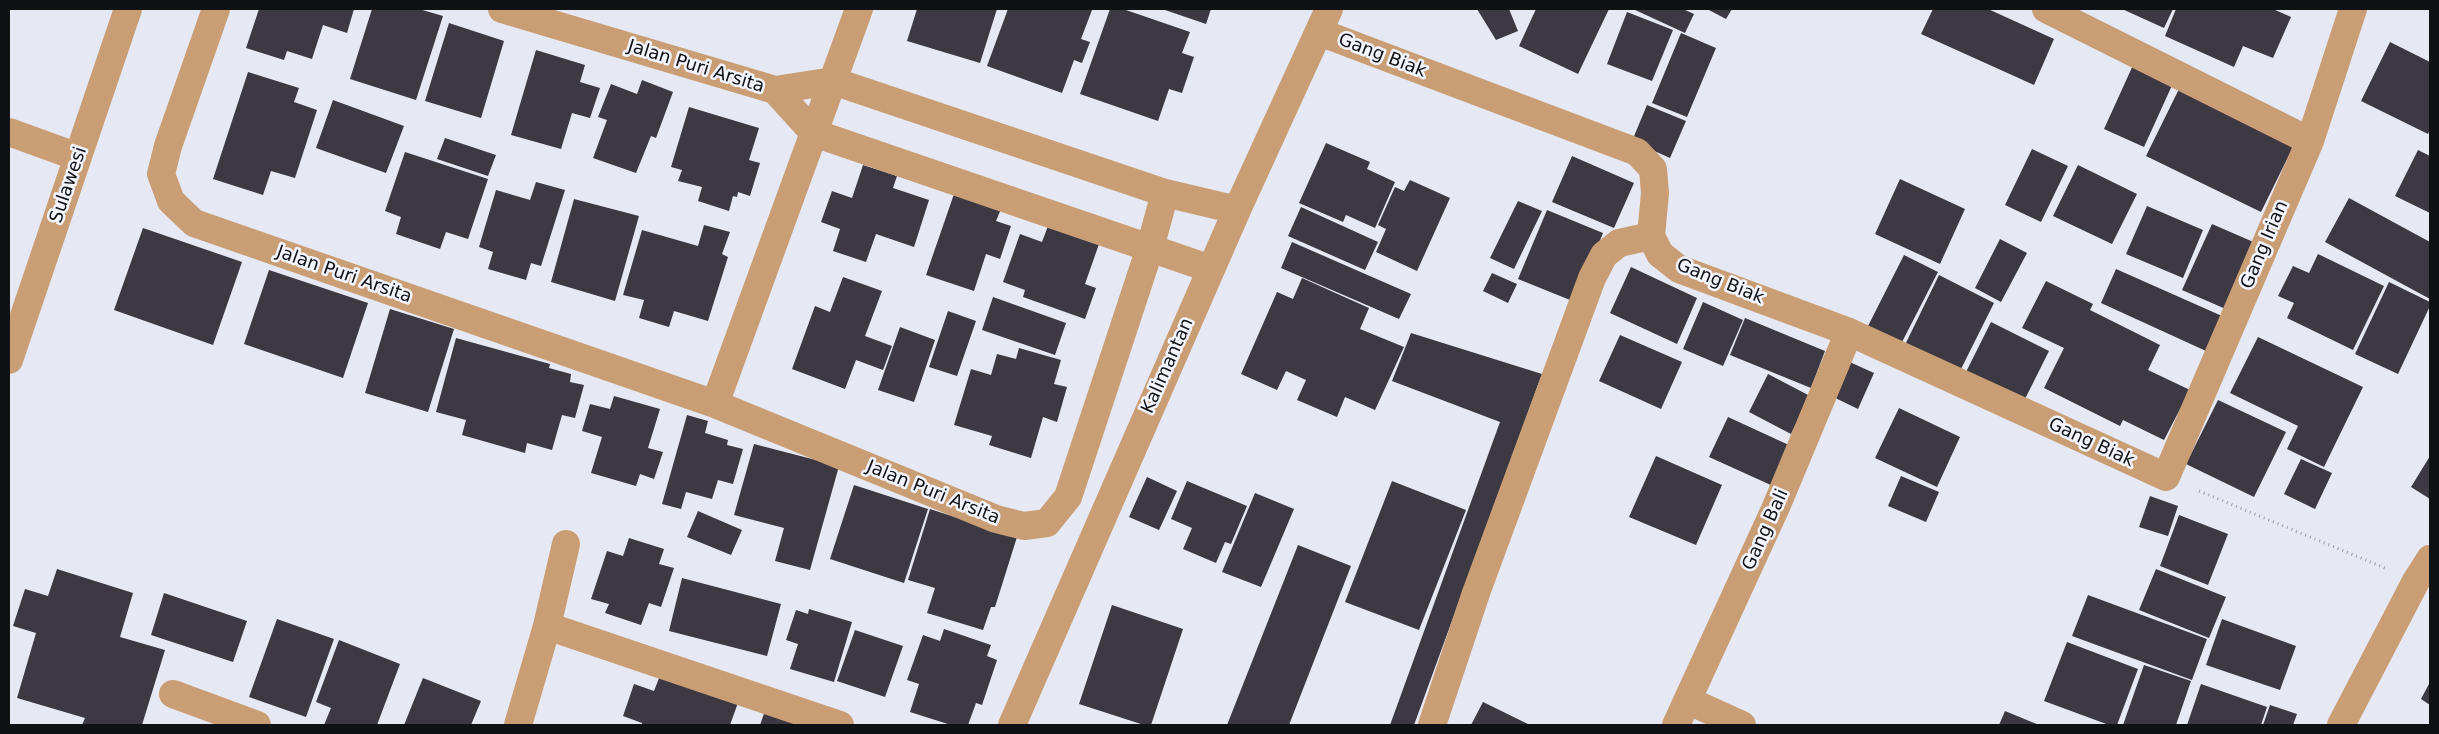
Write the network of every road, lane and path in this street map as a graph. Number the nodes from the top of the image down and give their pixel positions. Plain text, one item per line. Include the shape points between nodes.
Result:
1 (128, 9) edge
2 (216, 9) edge
3 (502, 9) edge
4 (859, 9) edge
5 (2046, 9) edge
6 (2353, 9) edge
7 (1324, 20) edge
8 (833, 81) junction
9 (775, 90) junction
10 (9, 132) edge
11 (814, 133) junction
12 (2310, 141) junction
13 (78, 156) junction
14 (1165, 193) junction
15 (1237, 210) junction
16 (1651, 236) junction
17 (1150, 248) junction
18 (1211, 269) junction
19 (1849, 332) junction
20 (9, 360) edge
21 (715, 404) junction
22 (2166, 477) junction
23 (566, 544) dead end
24 (2423, 570) edge
25 (547, 626) junction
26 (173, 694) dead end
27 (1689, 701) junction
28 (257, 725) edge
29 (518, 725) edge
30 (840, 725) edge
31 (1012, 725) edge
32 (1432, 725) edge
33 (1676, 725) edge
34 (1742, 725) edge
35 (2341, 725) edge

1 - 13 street, Sulawesi
2 - 21 street, Jalan Puri Arsita via 161,174 171,201 194,223
3 - 9 street, Jalan Puri Arsita
4 - 8 street
5 - 12 street
6 - 12 street, Gang Irian
7 - 15 street, Kalimantan
7 - 16 street, Gang Biak via 1637,152 1653,169 1655,194
8 - 9 street, Jalan Puri Arsita
8 - 11 street
8 - 14 street, Jalan Puri Arsita
9 - 11 street, Jalan Puri Arsita
10 - 13 street
11 - 17 street, Jalan Puri Arsita
11 - 21 street
12 - 22 street, Gang Irian
13 - 20 street, Sulawesi
14 - 15 street, Jalan Puri Arsita
14 - 17 street, Jalan Puri Arsita
15 - 18 street, Kalimantan
16 - 19 street, Gang Biak via 1660,254 1679,268
16 - 32 street via 1619,243 1604,255 1592,278 1476,593
17 - 18 street, Jalan Puri Arsita
17 - 21 street, Jalan Puri Arsita via 1068,497 1047,523 1024,526 996,520
18 - 31 street, Kalimantan
19 - 22 street, Gang Biak
19 - 27 street, Gang Bali via 1776,508
22 - 24 path
23 - 25 street
24 - 35 street
25 - 29 street
25 - 30 street
26 - 28 street
27 - 33 street, Gang Bali
27 - 34 street

